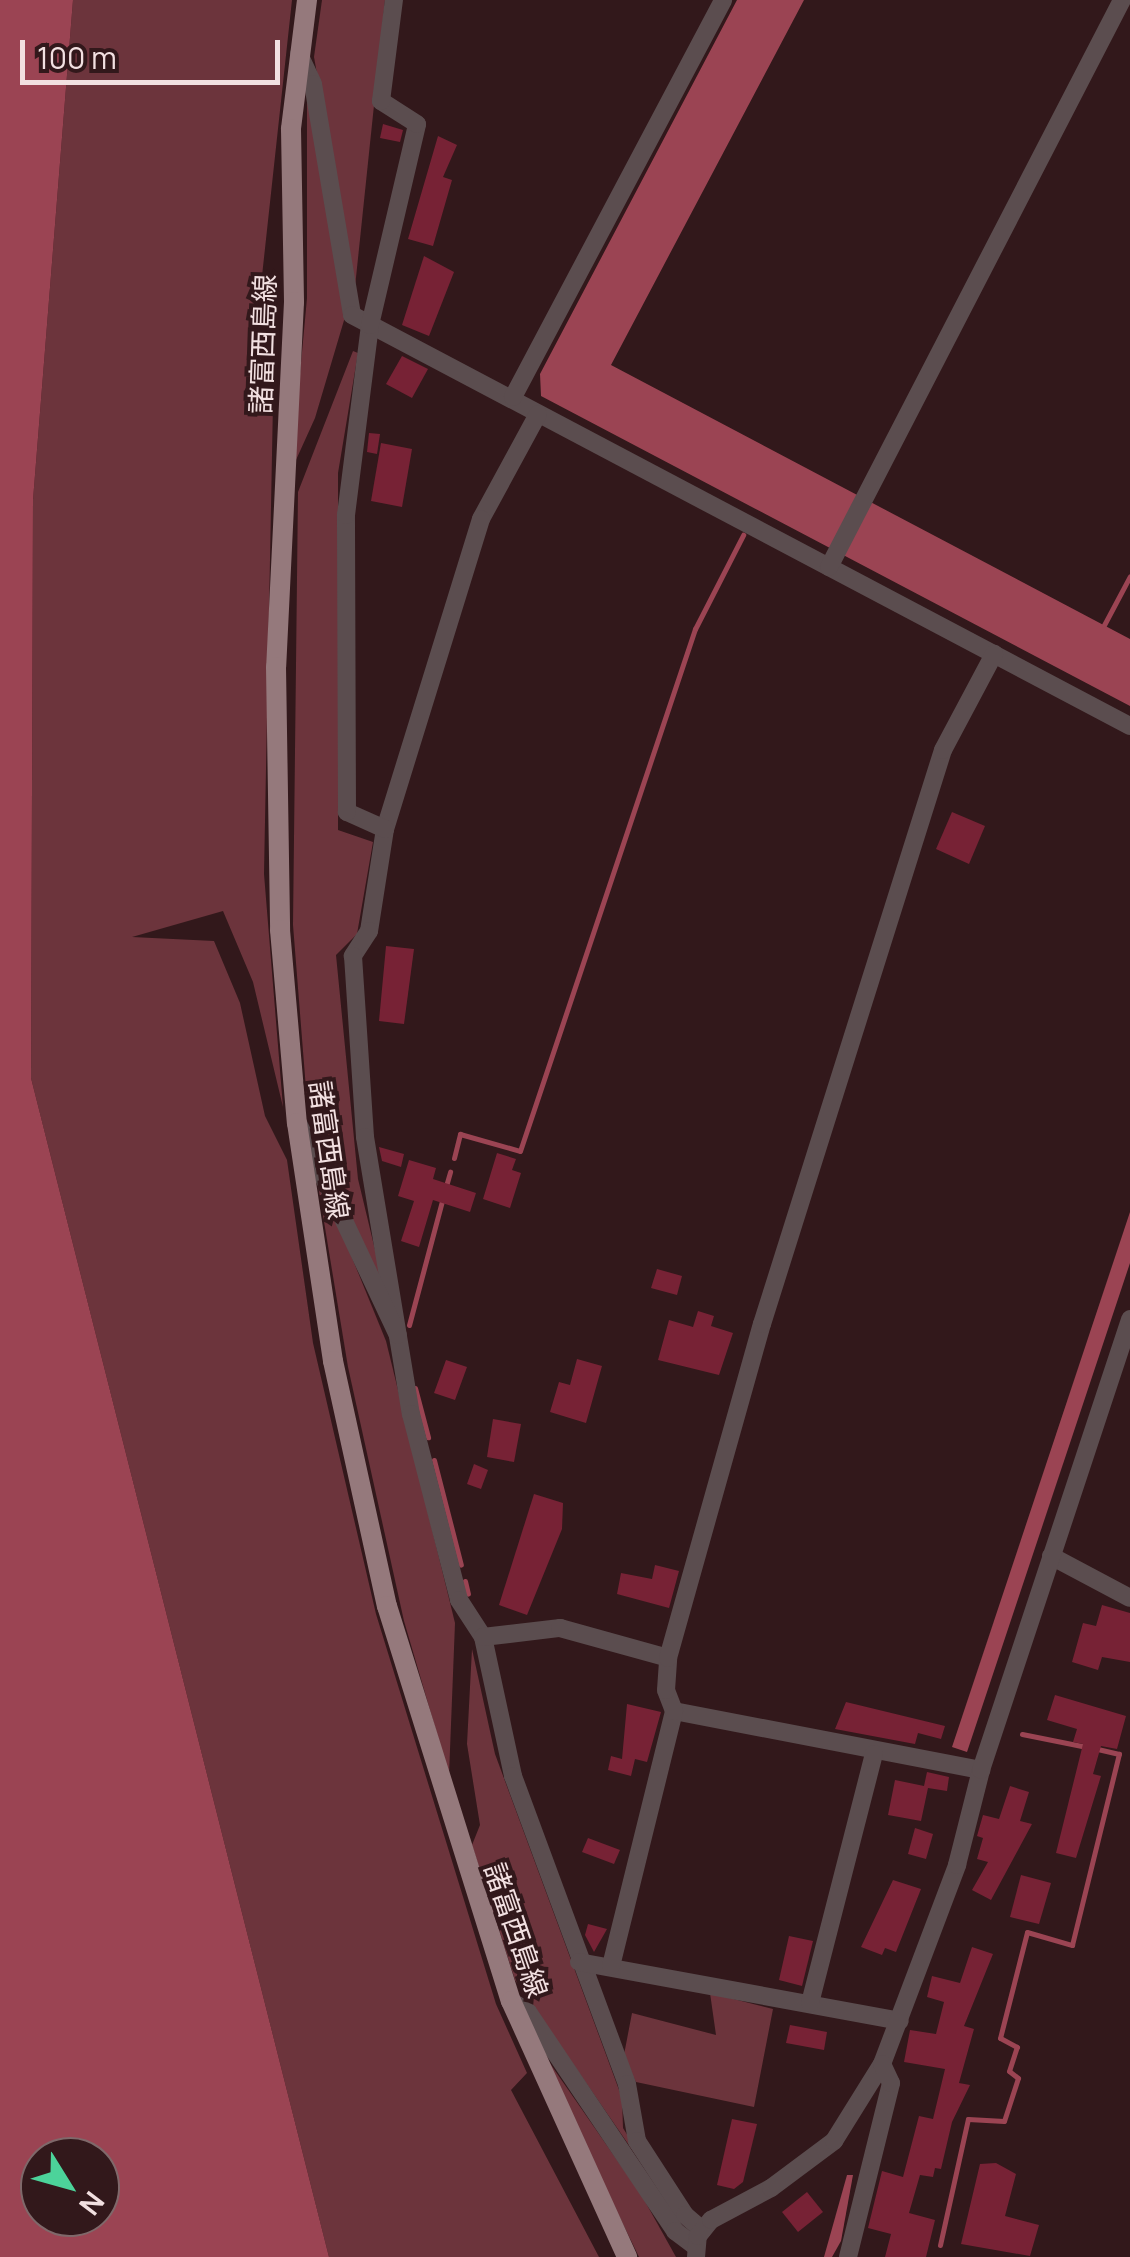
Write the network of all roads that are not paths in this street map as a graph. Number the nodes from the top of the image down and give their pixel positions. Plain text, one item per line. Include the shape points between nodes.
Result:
1 (307, 0) edge
2 (394, 0) edge
3 (723, 0) edge
4 (1122, 0) edge
5 (299, 54) junction
6 (370, 325) junction
7 (513, 397) junction
8 (538, 414) junction
9 (831, 560) junction
10 (994, 654) junction
11 (1130, 726) edge
12 (386, 828) junction
13 (296, 1123) junction
14 (1130, 1318) edge
15 (398, 1336) junction
16 (1051, 1556) junction
17 (1130, 1598) edge
18 (483, 1637) junction
19 (668, 1658) junction
20 (674, 1711) junction
21 (874, 1754) junction
22 (981, 1770) junction
23 (579, 1962) junction
24 (611, 1966) junction
25 (511, 2002) junction
26 (810, 2004) junction
27 (900, 2022) junction
28 (882, 2064) junction
29 (698, 2244) edge
30 (627, 2257) edge
31 (848, 2257) edge

1 - 5 main road, 諸富西島線
2 - 6 street via 382,101 417,124
3 - 7 street
4 - 9 street
5 - 6 street via 313,84 352,315
5 - 13 main road, 諸富西島線 via 290,129 294,302 276,667 280,930
6 - 7 street
6 - 12 street via 348,477 347,812
7 - 8 street
8 - 9 street
8 - 12 street via 481,519
9 - 10 street
10 - 11 street
10 - 19 street via 943,750 762,1324
12 - 15 street via 369,931 352,965 370,1185
13 - 15 street
13 - 25 main road, 諸富西島線 via 334,1362 387,1606
14 - 16 street
15 - 18 street via 459,1600
16 - 17 street
16 - 22 street
18 - 19 street via 560,1628
18 - 23 street via 513,1776
19 - 20 street via 666,1690
20 - 21 street
20 - 24 street
21 - 22 street
21 - 26 street
22 - 27 street via 956,1865
23 - 24 street
23 - 29 street via 627,2084 637,2141
24 - 26 street
25 - 29 street via 528,2012 675,2231
25 - 30 main road, 諸富西島線
26 - 27 street
27 - 28 street
28 - 29 street via 834,2140
28 - 31 street via 891,2083

